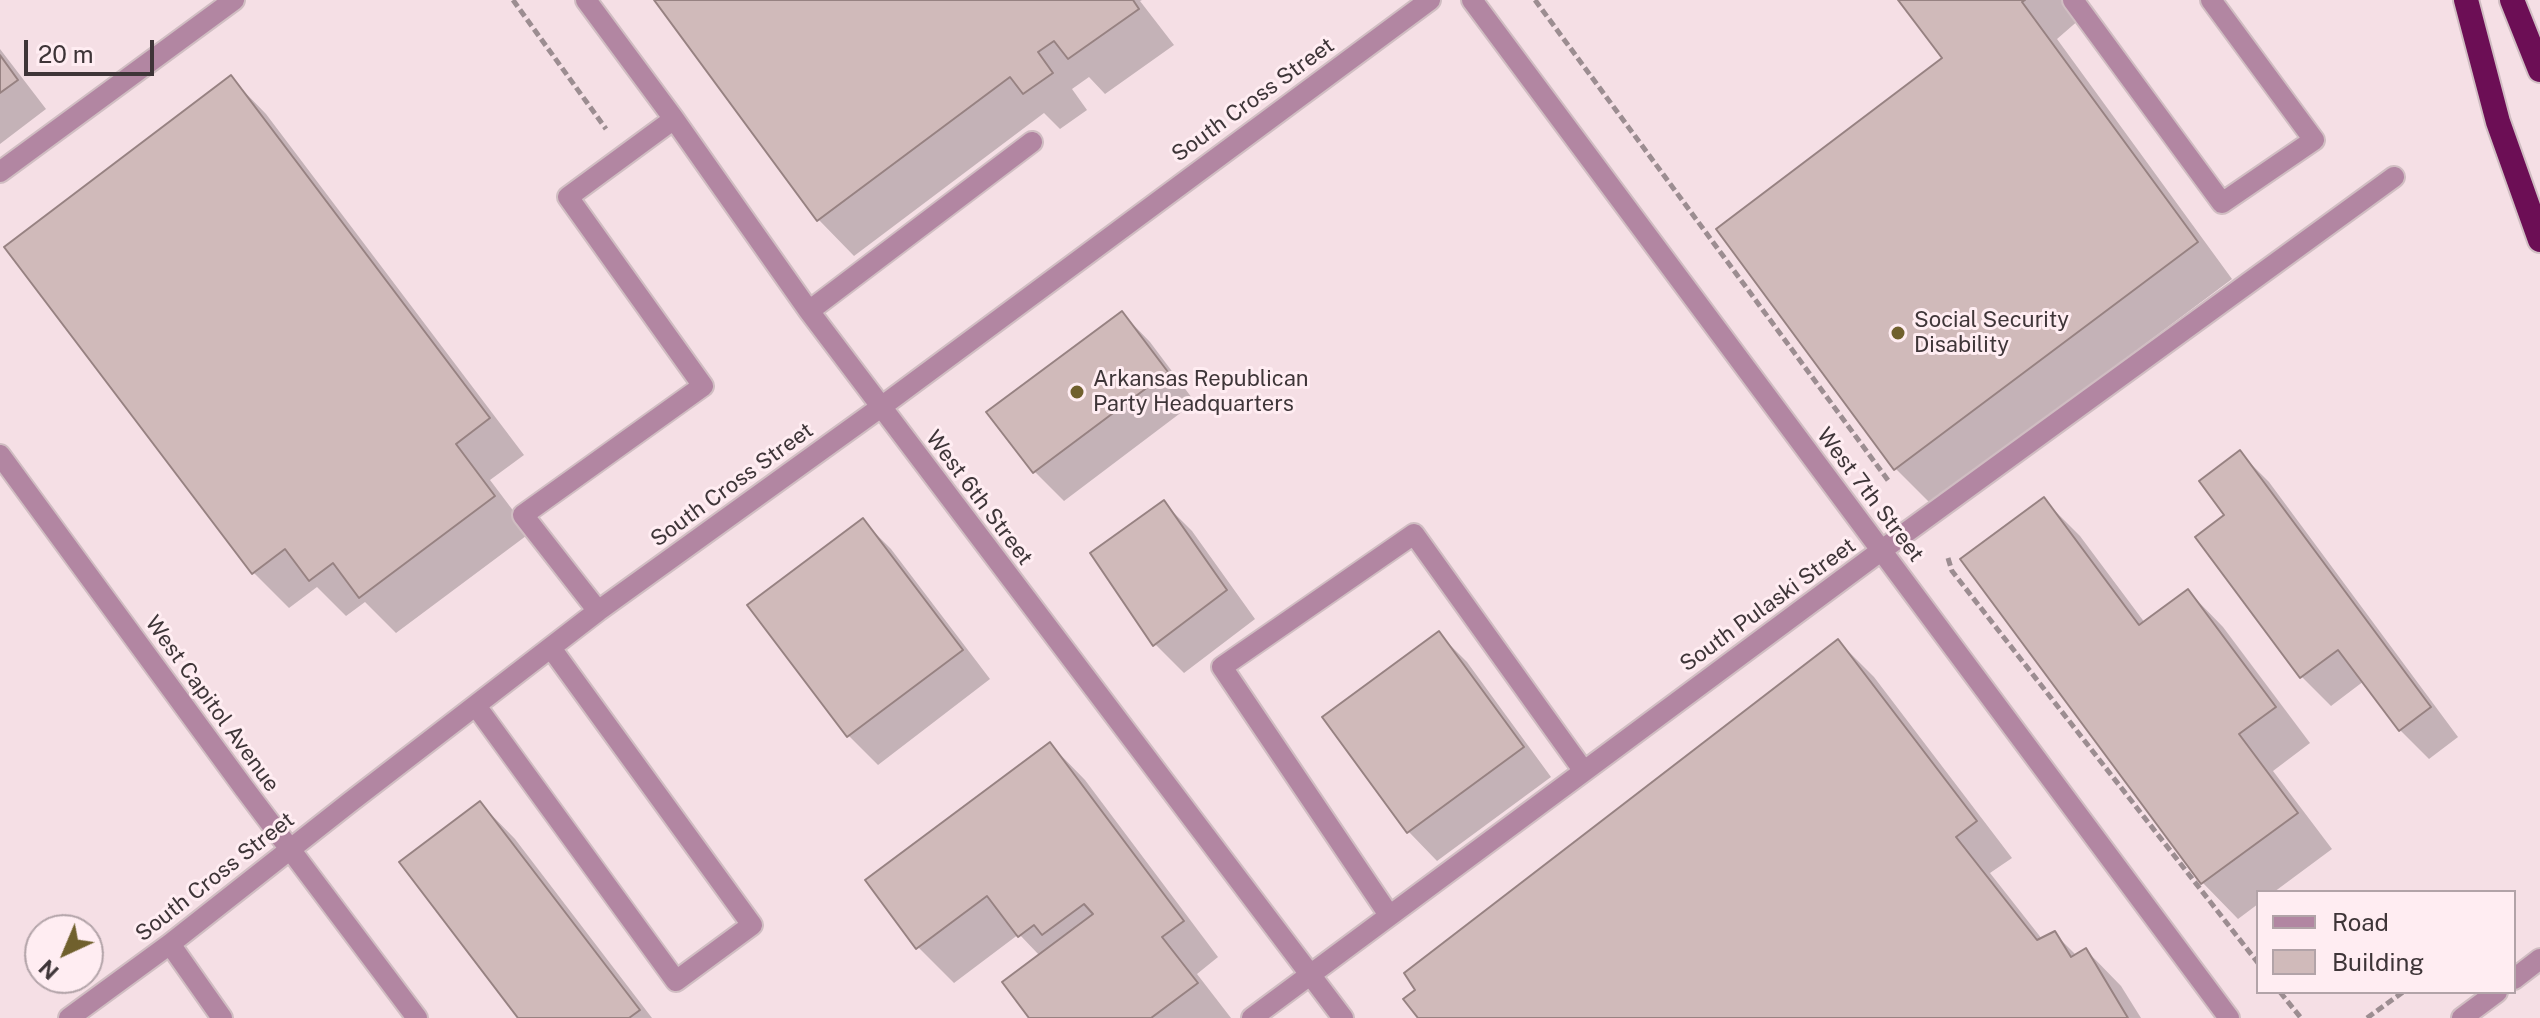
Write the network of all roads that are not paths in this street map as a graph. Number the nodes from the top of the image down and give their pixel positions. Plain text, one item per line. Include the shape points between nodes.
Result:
1 (234, 0) edge
2 (586, 0) edge
3 (1430, 0) edge
4 (1472, 0) edge
5 (2073, 0) edge
6 (2211, 0) edge
7 (2466, 0) edge
8 (2512, 0) edge
9 (2540, 70) edge
10 (674, 119) junction
11 (1032, 142) dead end
12 (0, 172) edge
13 (2394, 177) dead end
14 (2540, 240) edge
15 (809, 311) junction
16 (881, 407) junction
17 (0, 455) edge
18 (1882, 550) junction
19 (598, 611) junction
20 (551, 648) junction
21 (476, 706) junction
22 (1583, 770) junction
23 (291, 850) junction
24 (1389, 915) junction
25 (170, 944) junction
26 (2540, 959) edge
27 (1310, 974) junction
28 (2516, 977) edge
29 (2494, 994) edge
30 (69, 1018) edge
31 (222, 1018) edge
32 (417, 1018) edge
33 (1252, 1018) edge
34 (1343, 1018) edge
35 (2229, 1018) edge
36 (2462, 1018) edge

1 - 12 street
2 - 10 street, West 6th Street
3 - 16 street, South Cross Street
4 - 18 street, West 7th Street
5 - 6 street via 2222,203 2314,140
7 - 14 highway via 2498,122
8 - 9 highway
10 - 15 street, West 6th Street
10 - 19 street via 568,197 703,386 523,515
11 - 15 street
13 - 18 street, South Pulaski Street
15 - 16 street, West 6th Street
16 - 19 street, South Cross Street
16 - 27 street, West 6th Street
17 - 23 street, West Capitol Avenue
18 - 22 street, South Pulaski Street
18 - 35 street, West 7th Street
19 - 20 street, South Cross Street
20 - 21 street, South Cross Street
20 - 21 street via 752,925 676,981
21 - 23 street, South Cross Street
22 - 24 street, South Pulaski Street
22 - 24 street via 1414,534 1222,667
23 - 25 street, South Cross Street
23 - 32 street, West Capitol Avenue
24 - 27 street, South Pulaski Street
25 - 30 street, South Cross Street
25 - 31 street
26 - 28 street
27 - 33 street, South Pulaski Street
27 - 34 street, West 6th Street
29 - 36 street

